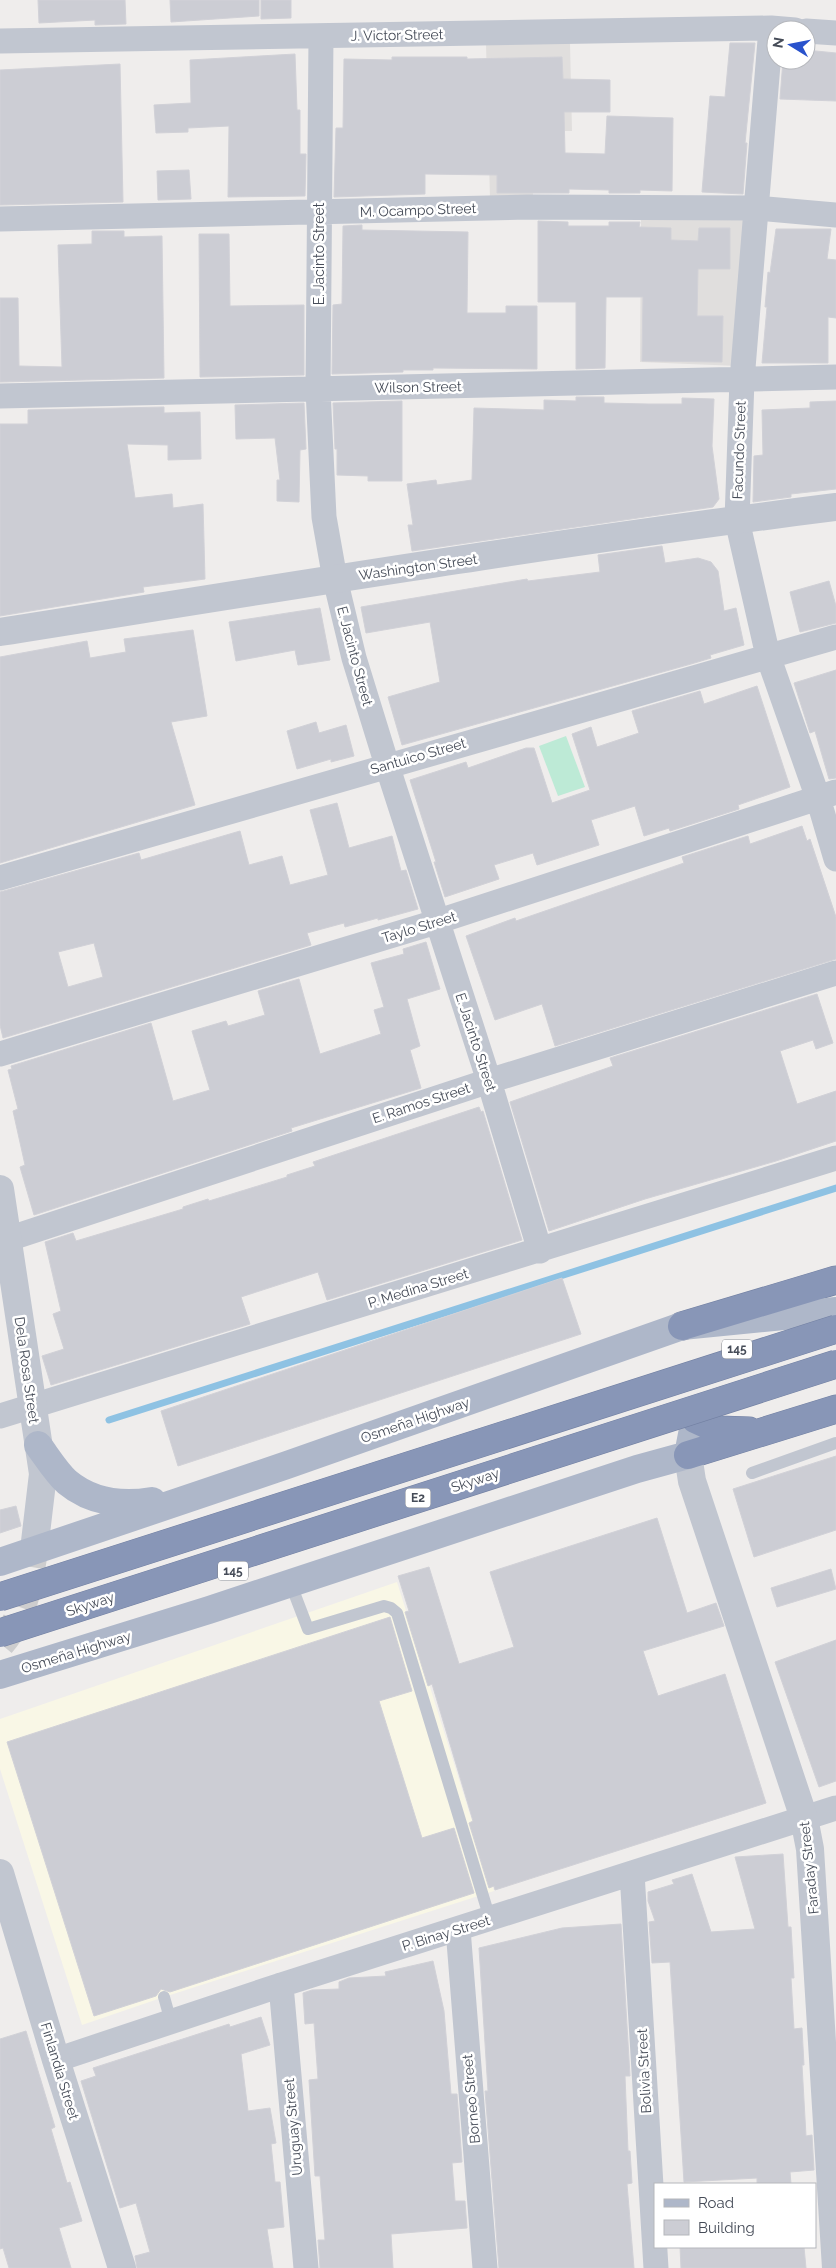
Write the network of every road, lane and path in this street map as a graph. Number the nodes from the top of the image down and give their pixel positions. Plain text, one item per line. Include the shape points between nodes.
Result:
1 (766, 29) edge
2 (816, 32) edge
3 (836, 34) edge
4 (321, 36) junction
5 (0, 41) edge
6 (777, 70) edge
7 (756, 208) junction
8 (319, 213) junction
9 (836, 215) edge
10 (0, 219) edge
11 (836, 377) edge
12 (742, 380) junction
13 (318, 390) junction
14 (0, 396) edge
15 (836, 508) edge
16 (737, 520) junction
17 (335, 580) junction
18 (0, 632) edge
19 (836, 636) edge
20 (768, 656) junction
21 (386, 765) junction
22 (827, 795) edge
23 (836, 858) edge
24 (0, 878) edge
25 (436, 922) junction
26 (836, 973) edge
27 (0, 1054) edge
28 (489, 1081) junction
29 (836, 1158) edge
30 (0, 1189) edge
31 (8, 1239) junction
32 (540, 1251) junction
33 (836, 1280) edge
34 (836, 1311) edge
35 (682, 1326) junction
36 (836, 1329) edge
37 (836, 1364) edge
38 (836, 1374) edge
39 (32, 1406) junction
40 (836, 1410) edge
41 (0, 1416) edge
42 (695, 1420) junction
43 (776, 1429) junction
44 (836, 1443) edge
45 (38, 1445) junction
46 (453, 1445) dead end
47 (688, 1455) junction
48 (752, 1473) dead end
49 (200, 1493) junction
50 (34, 1550) junction
51 (0, 1562) edge
52 (290, 1582) junction
53 (0, 1597) edge
54 (0, 1633) edge
55 (0, 1646) edge
56 (0, 1675) edge
57 (836, 1808) edge
58 (804, 1818) junction
59 (0, 1873) edge
60 (632, 1873) junction
61 (490, 1920) junction
62 (458, 1929) junction
63 (281, 1986) junction
64 (164, 1997) dead end
65 (171, 2022) junction
66 (56, 2060) junction
67 (654, 2235) edge
68 (655, 2248) edge
69 (122, 2268) edge
70 (306, 2268) edge
71 (485, 2268) edge
72 (656, 2268) edge
73 (836, 2268) edge

1 - 4 street, J. Victor Street
2 - 3 street
4 - 5 street, J. Victor Street
4 - 8 street, E. Jacinto Street
6 - 7 street, Facundo Street
7 - 8 street, M. Ocampo Street via 528,207
7 - 9 street, M. Ocampo Street
7 - 12 street, Facundo Street
8 - 10 street, M. Ocampo Street
8 - 13 street, E. Jacinto Street
11 - 12 street, Wilson Street
12 - 13 street, Wilson Street
12 - 16 street, Facundo Street
13 - 14 street, Wilson Street
13 - 17 street, E. Jacinto Street via 324,517
15 - 16 street, Washington Street
16 - 17 street, Washington Street
16 - 20 street, Facundo Street
17 - 18 street, Washington Street
17 - 21 street, E. Jacinto Street
19 - 20 street, Santuico Street
20 - 21 street, Santuico Street
20 - 22 street, Facundo Street
21 - 24 street, Santuico Street
21 - 25 street, E. Jacinto Street
22 - 23 street, Facundo Street
22 - 25 street, Taylo Street
25 - 27 street, Taylo Street
25 - 28 street, E. Jacinto Street
26 - 28 street, E. Ramos Street
28 - 31 street, E. Ramos Street
28 - 32 street, E. Jacinto Street
29 - 32 street, P. Medina Street
30 - 31 street, Dela Rosa Street
31 - 39 street, Dela Rosa Street
32 - 39 street, P. Medina Street
33 - 35 highway
34 - 35 main road, Osmeña Highway
34 - 46 main road, Osmeña Highway / 145 via 637,1386
35 - 49 main road, Osmeña Highway
36 - 53 highway, bridge
37 - 54 highway, Skyway / E2, bridge
38 - 42 main road, Osmeña Highway / 145
39 - 41 street, P. Medina Street
39 - 45 street, Dela Rosa Street
40 - 43 highway
42 - 43 highway via 719,1430
42 - 47 main road
42 - 55 main road, Osmeña Highway / 145
43 - 47 highway
44 - 48 lane
45 - 49 main road via 66,1481 83,1493 106,1501 131,1505
45 - 50 street, Dela Rosa Street via 43,1488
47 - 52 main road, Osmeña Highway
47 - 58 street, Faraday Street via 692,1481
49 - 50 main road, Osmeña Highway
50 - 51 main road, Osmeña Highway
52 - 56 main road, Osmeña Highway
52 - 61 lane via 308,1629 384,1606 396,1613
57 - 58 street, P. Binay Street
58 - 60 street, P. Binay Street
58 - 73 street, Faraday Street via 810,1849
59 - 66 street, Finlandia Street
60 - 61 street, P. Binay Street
60 - 67 street, Bolivia Street
61 - 62 street, P. Binay Street
62 - 63 street, P. Binay Street
62 - 71 street, Borneo Street
63 - 65 street, P. Binay Street
63 - 70 street, Uruguay Street
64 - 65 lane
65 - 66 street, P. Binay Street
66 - 69 street, Finlandia Street
68 - 72 street, Bolivia Street

